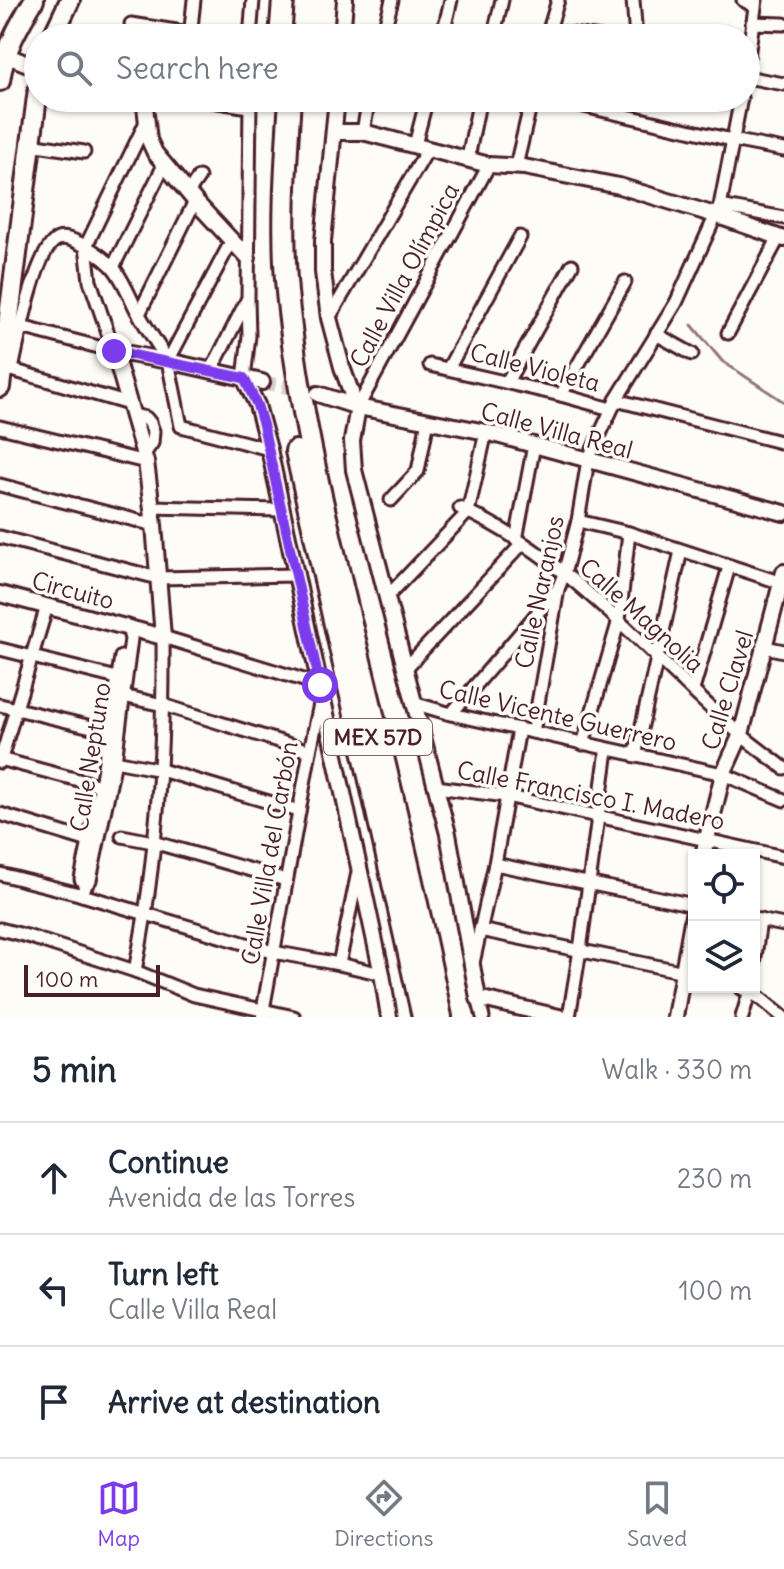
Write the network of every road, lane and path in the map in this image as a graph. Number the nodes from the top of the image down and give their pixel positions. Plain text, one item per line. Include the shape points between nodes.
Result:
1 (34, 0) edge
2 (70, 0) edge
3 (194, 0) edge
4 (253, 0) edge
5 (283, 0) edge
6 (296, 0) edge
7 (345, 0) edge
8 (392, 0) edge
9 (451, 0) edge
10 (502, 0) edge
11 (558, 0) edge
12 (633, 0) edge
13 (751, 2) edge
14 (752, 23) joint
15 (59, 24) edge
16 (191, 24) edge
17 (251, 24) edge
18 (281, 24) edge
19 (295, 24) edge
20 (343, 24) edge
21 (386, 24) edge
22 (445, 24) edge
23 (496, 24) edge
24 (551, 24) edge
25 (635, 24) edge
26 (784, 24) edge
27 (3, 54) edge
28 (24, 62) edge
29 (760, 78) edge
30 (0, 81) edge
31 (784, 84) edge
32 (35, 112) edge
33 (146, 112) edge
34 (250, 112) edge
35 (275, 112) edge
36 (289, 112) edge
37 (336, 112) edge
38 (367, 112) edge
39 (426, 112) edge
40 (477, 112) edge
41 (529, 112) edge
42 (610, 112) edge
43 (738, 112) edge
44 (147, 120) junction
45 (334, 132) junction
46 (363, 132) junction
47 (732, 140) junction
48 (30, 144) junction
49 (422, 147) junction
50 (784, 150) edge
51 (84, 152) dead end
52 (468, 158) junction
53 (164, 165) junction
54 (489, 165) junction
55 (516, 166) junction
56 (199, 177) dead end
57 (191, 197) junction
58 (718, 211) junction
59 (784, 218) edge
60 (520, 237) dead end
61 (781, 238) edge
62 (232, 240) junction
63 (86, 246) junction
64 (248, 258) junction
65 (572, 265) dead end
66 (113, 267) junction
67 (625, 282) dead end
68 (248, 298) junction
69 (139, 314) junction
70 (329, 318) junction
71 (21, 327) junction
72 (728, 333) dead end
73 (656, 334) junction
74 (114, 351) junction
75 (692, 354) dead end
76 (168, 361) junction
77 (430, 365) dead end
78 (448, 369) junction
79 (211, 371) junction
80 (5, 376) edge
81 (244, 378) junction
82 (262, 382) tunnel mouth
83 (507, 382) junction
84 (318, 394) tunnel mouth
85 (561, 395) junction
86 (614, 405) junction
87 (355, 406) junction
88 (131, 409) junction
89 (428, 420) junction
90 (0, 427) edge
91 (486, 432) junction
92 (784, 443) edge
93 (534, 445) junction
94 (269, 449) junction
95 (145, 458) junction
96 (588, 460) junction
97 (0, 485) edge
98 (391, 500) dead end
99 (152, 507) junction
100 (281, 510) junction
101 (464, 510) junction
102 (784, 513) edge
103 (578, 521) junction
104 (154, 525) junction
105 (629, 533) junction
106 (0, 537) edge
107 (519, 542) junction
108 (681, 551) junction
109 (729, 567) junction
110 (564, 574) junction
111 (297, 575) junction
112 (158, 578) junction
113 (783, 578) edge
114 (558, 589) junction
115 (0, 594) edge
116 (386, 598) junction
117 (47, 606) junction
118 (619, 620) junction
119 (130, 630) junction
120 (163, 637) junction
121 (765, 647) junction
122 (0, 649) edge
123 (784, 651) edge
124 (658, 657) junction
125 (32, 658) junction
126 (405, 669) junction
127 (117, 678) junction
128 (693, 690) junction
129 (321, 691) junction
130 (123, 696) junction
131 (413, 703) junction
132 (0, 705) edge
133 (163, 705) junction
134 (15, 709) junction
135 (451, 714) junction
136 (519, 729) junction
137 (108, 731) junction
138 (533, 732) junction
139 (741, 734) junction
140 (583, 744) junction
141 (607, 750) junction
142 (310, 751) junction
143 (635, 756) junction
144 (0, 760) edge
145 (115, 761) junction
146 (784, 768) edge
147 (161, 770) junction
148 (723, 774) junction
149 (101, 786) junction
150 (436, 787) junction
151 (506, 796) junction
152 (784, 800) edge
153 (299, 811) junction
154 (0, 814) edge
155 (598, 815) junction
156 (122, 836) dead end
157 (89, 841) junction
158 (153, 842) junction
159 (704, 848) edge
160 (784, 857) edge
161 (495, 864) junction
162 (359, 867) junction
163 (0, 874) edge
164 (286, 880) junction
165 (589, 882) junction
166 (84, 891) junction
167 (688, 906) edge
168 (147, 914) junction
169 (760, 921) edge
170 (784, 925) edge
171 (0, 929) edge
172 (480, 930) junction
173 (580, 950) junction
174 (273, 952) junction
175 (339, 964) junction
176 (472, 967) junction
177 (135, 971) junction
178 (688, 973) edge
179 (382, 974) junction
180 (688, 976) edge
181 (746, 993) edge
182 (752, 993) edge
183 (478, 998) junction
184 (263, 1014) edge
185 (294, 1017) edge
186 (389, 1017) edge
187 (423, 1017) edge
188 (441, 1017) edge
189 (483, 1017) edge
190 (559, 1017) edge
191 (569, 1017) edge
192 (675, 1017) edge
193 (742, 1017) edge
194 (783, 1017) edge

1 - 27 main road
2 - 15 main road
3 - 16 street
4 - 17 street
5 - 18 highway
6 - 19 highway
7 - 20 street
8 - 21 street
9 - 22 street
10 - 23 street
11 - 24 street
12 - 25 street
13 - 14 street
14 - 26 street
27 - 28 street
27 - 30 main road
29 - 31 street
32 - 48 main road
33 - 44 street
34 - 64 street
35 - 187 highway, MEX 57D via 270,218 283,380
36 - 188 highway, MEX 57D via 284,216 298,383
37 - 45 street
38 - 46 street
39 - 49 street
40 - 52 street
41 - 55 street
42 - 47 street
43 - 47 street, Calle Naranjos
44 - 53 street via 149,140
44 - 63 street
45 - 46 street
45 - 70 street via 323,241
46 - 49 street
47 - 50 street
47 - 58 street, Calle Naranjos
48 - 51 street
48 - 80 main road
49 - 52 street
49 - 70 street
52 - 54 street
53 - 57 street
53 - 66 street
54 - 55 street
54 - 87 street, Calle Villa Olímpica
55 - 58 street
56 - 57 street
57 - 62 street
57 - 69 street
58 - 59 street
58 - 61 street
58 - 73 street, Calle Naranjos
60 - 78 street
61 - 72 street
62 - 64 street
62 - 76 street
63 - 66 street
63 - 71 street via 63,238 47,248
63 - 74 street via 90,281
64 - 68 street
65 - 83 street
66 - 69 street
67 - 85 street
68 - 79 street
68 - 81 street
69 - 76 street
70 - 87 street
71 - 74 street
71 - 80 street
73 - 75 street
73 - 86 street, Calle Naranjos
74 - 76 street
74 - 88 street
76 - 79 street
76 - 94 street via 181,426
77 - 78 street, Calle Violeta
78 - 83 street, Calle Violeta
79 - 81 street
80 - 88 street
81 - 82 street
81 - 94 street
83 - 85 street, Calle Violeta
84 - 87 street, Calle Villa Real
85 - 86 street, Calle Violeta
86 - 92 street, Calle Violeta
86 - 96 street, Calle Naranjos
87 - 89 street, Calle Villa Real
87 - 116 street via 354,470
88 - 95 street
89 - 91 street, Calle Villa Real
89 - 98 street via 418,471
90 - 95 street
91 - 93 street, Calle Villa Real
91 - 101 street
93 - 96 street, Calle Villa Real
93 - 107 street
94 - 100 street
95 - 99 street
96 - 102 street, Calle Villa Real
96 - 103 street, Calle Naranjos
97 - 104 street
99 - 100 street
99 - 104 street
100 - 111 street
101 - 107 street, Calle Magnolia
101 - 116 street
103 - 105 street
103 - 110 street, Calle Naranjos
104 - 112 street
105 - 108 street
105 - 118 street
106 - 112 street
107 - 110 street, Calle Magnolia
107 - 126 street
108 - 109 street
108 - 124 street
109 - 113 street
109 - 128 street
110 - 114 street, Calle Naranjos
110 - 118 street, Calle Magnolia
111 - 112 street
111 - 129 street
112 - 120 street
113 - 121 street, Calle Clavel
114 - 135 street
114 - 138 street, Calle Naranjos
115 - 117 street, Circuito
116 - 126 street
117 - 119 street, Circuito
117 - 125 street
118 - 124 street, Calle Magnolia
118 - 140 street
119 - 120 street, Circuito
119 - 127 street, Calle Neptuno
119 - 130 street, Calle Neptuno
120 - 129 street
120 - 133 street
121 - 123 street
121 - 139 street, Calle Clavel
122 - 125 street
124 - 128 street, Calle Magnolia
124 - 143 street
125 - 127 street
125 - 134 street
126 - 131 street
127 - 137 street, Calle Neptuno
128 - 139 street, Calle Magnolia
129 - 142 street, Calle Villa del Carbón
129 - 162 street
130 - 133 street
130 - 145 street, Calle Neptuno
131 - 135 street, Calle Vicente Guerrero
131 - 150 street
132 - 134 street
133 - 142 street
133 - 147 street
134 - 137 street
134 - 144 street
135 - 136 street, Calle Vicente Guerrero
136 - 138 street, Calle Vicente Guerrero
136 - 151 street
137 - 149 street, Calle Neptuno
138 - 140 street, Calle Vicente Guerrero
139 - 146 street, Calle Magnolia
139 - 148 street, Calle Clavel
140 - 141 street, Calle Vicente Guerrero
141 - 143 street, Calle Vicente Guerrero
141 - 155 street
142 - 153 street, Calle Villa del Carbón
143 - 148 street, Calle Vicente Guerrero
144 - 149 street
145 - 147 street
145 - 166 street, Calle Neptuno
147 - 153 street
147 - 158 street
148 - 152 street, Calle Vicente Guerrero
148 - 159 street, Calle Clavel
149 - 157 street, Calle Neptuno
150 - 151 street, Calle Francisco I. Madero
150 - 176 street
151 - 155 street, Calle Francisco I. Madero
151 - 161 street
153 - 164 street, Calle Villa del Carbón
154 - 157 street
155 - 159 street, Calle Francisco I. Madero
155 - 165 street
156 - 158 street
157 - 166 street, Calle Neptuno via 81,879
158 - 164 street
158 - 168 street
159 - 160 street, Calle Francisco I. Madero
161 - 165 street
161 - 172 street
162 - 175 street
162 - 179 street
163 - 166 street
164 - 174 street, Calle Villa del Carbón
165 - 167 street
165 - 173 street
166 - 168 street
168 - 174 street
168 - 177 street
169 - 170 street
171 - 177 street
172 - 173 street
172 - 176 street
173 - 178 street
173 - 191 street
174 - 175 street
174 - 184 street, Calle Villa del Carbón
175 - 179 street
176 - 183 street
177 - 184 street
179 - 186 street
180 - 192 street
181 - 193 street
182 - 194 street
183 - 189 street
183 - 190 street
184 - 185 street

